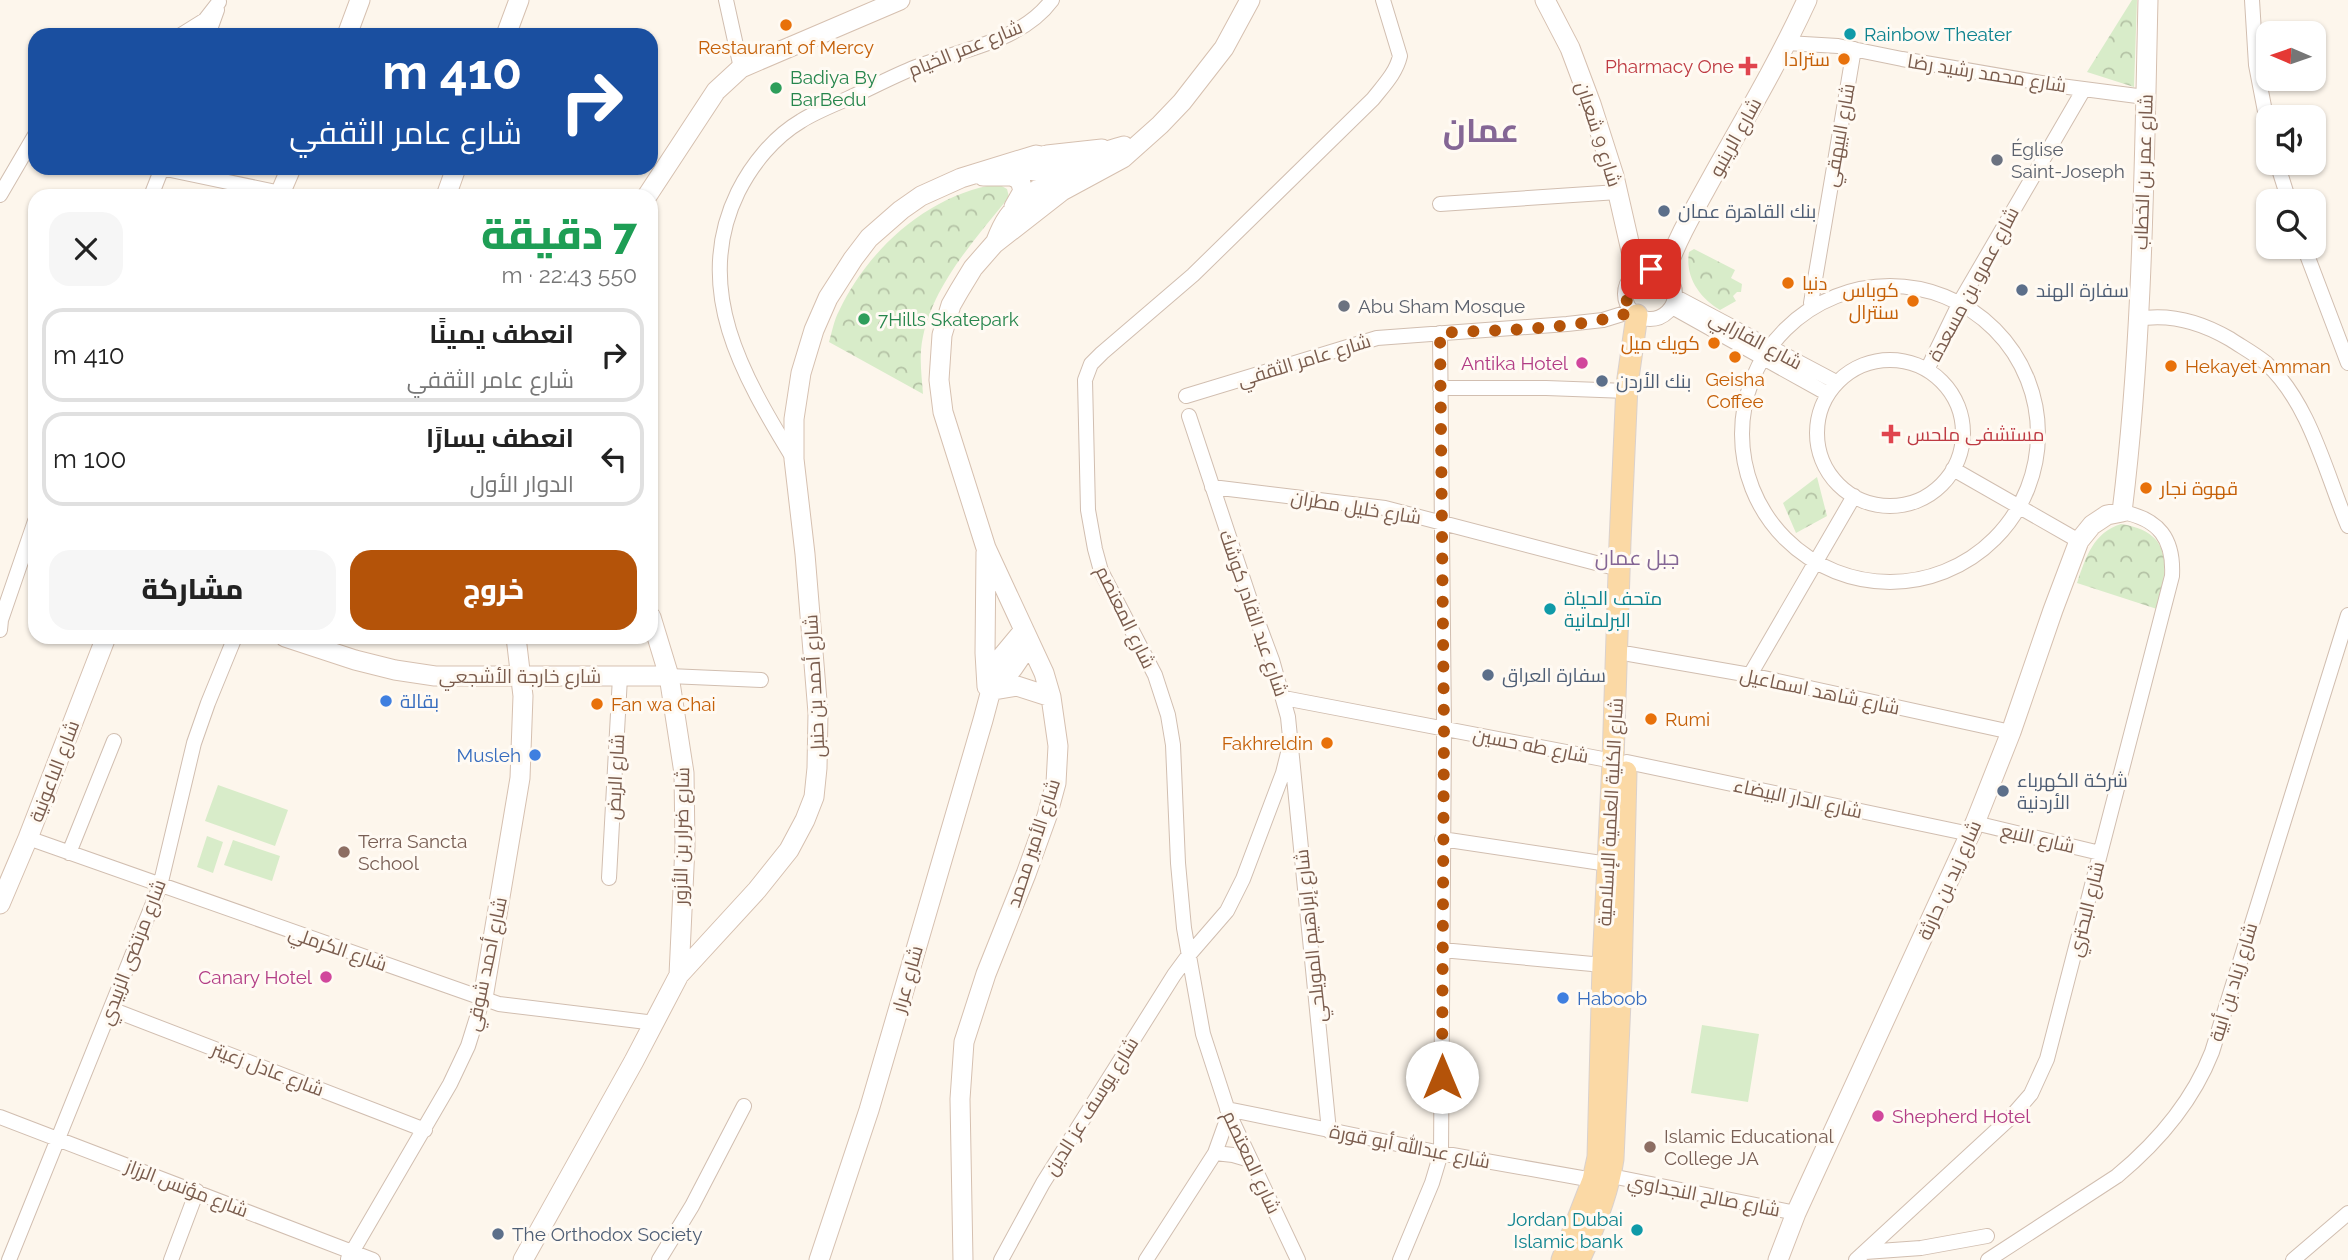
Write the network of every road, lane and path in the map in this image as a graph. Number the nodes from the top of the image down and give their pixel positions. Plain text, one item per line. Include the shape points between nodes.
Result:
1 (360, 0) edge
2 (519, 0) edge
3 (726, 0) edge
4 (900, 0) edge
5 (1052, 0) edge
6 (1250, 0) edge
7 (1382, 0) edge
8 (1545, 0) edge
9 (1807, 0) edge
10 (2148, 0) edge
11 (2252, 0) edge
12 (220, 1) edge
13 (192, 28) edge
14 (210, 28) edge
15 (350, 28) edge
16 (509, 28) edge
17 (1787, 43) junction
18 (1854, 49) junction
19 (741, 68) junction
20 (2084, 89) junction
21 (2146, 97) junction
22 (2264, 105) edge
23 (1142, 141) junction
24 (28, 147) edge
25 (1117, 148) junction
26 (1047, 155) junction
27 (1001, 164) junction
28 (194, 175) edge
29 (961, 178) junction
30 (1066, 179) junction
31 (258, 189) edge
32 (652, 189) edge
33 (1618, 192) junction
34 (0, 195) edge
35 (1440, 204) dead end
36 (1007, 218) junction
37 (994, 244) junction
38 (2309, 259) edge
39 (1638, 262) junction
40 (1668, 265) junction
41 (1674, 302) junction
42 (1960, 302) junction
43 (1811, 303) junction
44 (1639, 315) junction
45 (2137, 319) junction
46 (1440, 333) junction
47 (1768, 353) junction
48 (2348, 363) edge
49 (1927, 370) junction
50 (1440, 388) junction
51 (1832, 388) junction
52 (1627, 391) junction
53 (1186, 396) dead end
54 (1189, 416) dead end
55 (794, 459) junction
56 (1953, 469) junction
57 (1212, 488) junction
58 (1854, 496) junction
59 (2020, 506) junction
60 (2122, 512) junction
61 (1441, 521) junction
62 (2348, 526) edge
63 (28, 541) edge
64 (2080, 541) junction
65 (986, 548) junction
66 (1816, 564) junction
67 (1619, 569) junction
68 (2348, 615) edge
69 (0, 630) edge
70 (1028, 637) junction
71 (658, 640) edge
72 (103, 644) edge
73 (232, 644) edge
74 (313, 644) edge
75 (517, 644) edge
76 (1629, 654) junction
77 (1750, 675) junction
78 (522, 676) junction
79 (669, 676) junction
80 (620, 677) junction
81 (761, 680) dead end
82 (991, 692) junction
83 (1052, 697) junction
84 (1284, 698) junction
85 (1444, 729) junction
86 (2011, 732) junction
87 (114, 741) dead end
88 (1291, 742) junction
89 (1620, 762) junction
90 (1972, 829) junction
91 (29, 838) junction
92 (1442, 839) junction
93 (69, 853) junction
94 (2100, 853) junction
95 (1608, 864) junction
96 (609, 878) dead end
97 (160, 886) junction
98 (0, 905) edge
99 (1442, 950) junction
100 (1188, 956) junction
101 (1603, 965) junction
102 (679, 975) junction
103 (483, 998) junction
104 (111, 1009) junction
105 (655, 1023) junction
106 (744, 1106) dead end
107 (1228, 1112) junction
108 (0, 1117) edge
109 (425, 1130) junction
110 (1329, 1131) junction
111 (58, 1140) junction
112 (1215, 1153) junction
113 (1441, 1153) junction
114 (1250, 1160) junction
115 (1602, 1178) junction
116 (197, 1191) junction
117 (1796, 1213) junction
118 (2348, 1213) edge
119 (1987, 1236) dead end
120 (350, 1256) edge
121 (1860, 1256) edge
122 (9, 1260) edge
123 (172, 1260) edge
124 (373, 1260) edge
125 (523, 1260) edge
126 (659, 1260) edge
127 (819, 1260) edge
128 (963, 1260) edge
129 (1001, 1260) edge
130 (1146, 1260) edge
131 (1298, 1260) edge
132 (1400, 1260) edge
133 (1562, 1260) edge
134 (1579, 1260) edge
135 (1777, 1260) edge
136 (1988, 1260) edge
137 (2293, 1260) edge

1 - 15 street
2 - 16 street
3 - 19 street
4 - 19 street
5 - 55 street, شارع عمر الخيام via 1030,23 1013,32 914,67 800,121 747,173 722,242 718,269 721,304 750,383
6 - 23 street, شارع الأمير محمد via 1209,68
7 - 100 street, شارع المعتصم via 1400,55 1391,76 1193,275 1102,353 1085,380 1088,510 1095,549 1101,571 1155,675 1168,715
8 - 33 street, شارع 9 شعبان via 1570,48
9 - 17 street, شارع الرينبو
10 - 21 street, شارع عمر بن الخطاب
11 - 22 street
12 - 13 street
12 - 14 street
17 - 18 street, شارع محمد رشيد رضا
17 - 40 street, شارع الرينبو
18 - 20 street, شارع محمد رشيد رضا
18 - 43 street, شارع البيهقي
19 - 32 street via 716,91
20 - 21 street, شارع محمد رشيد رضا
20 - 42 street, شارع عمرو بن مسعدة
21 - 45 street, شارع عمر بن الخطاب
23 - 25 street, شارع الأمير محمد
23 - 30 street, شارع الأمير محمد via 1115,163
24 - 34 street
25 - 26 street, شارع أحمد بن حنبل
25 - 30 street, شارع الأمير محمد
26 - 27 street, شارع أحمد بن حنبل
26 - 30 street
27 - 29 street, شارع أحمد بن حنبل
27 - 30 street
28 - 31 street
29 - 36 street via 999,175 1020,180 1021,197
29 - 55 street, شارع أحمد بن حنبل via 921,196 885,223 840,278 814,330 801,373
30 - 36 street, شارع الأمير محمد via 1027,196
30 - 37 street, شارع الأمير محمد
33 - 35 street
33 - 39 street, شارع 9 شعبان
36 - 37 street, شارع الأمير محمد
37 - 65 street, شارع الأمير محمد via 951,304 939,366 943,412
38 - 48 street
39 - 40 street via 1650,258
39 - 44 street via 1625,291 1628,305
40 - 41 street
41 - 44 street via 1660,317
41 - 47 street, شارع الفارابي
42 - 43 street via 1926,290 1874,286 1834,293
42 - 49 street, شارع عمرو بن مسعدة
42 - 59 street via 1995,330 2022,370 2032,395 2037,445
43 - 47 street via 1787,324
44 - 46 street, شارع عامر الثقفي
44 - 52 main road, شارع الكلية العلمية الإسلامية
44 - 76 main road, شارع الكلية العلمية الإسلامية via 1643,343
45 - 60 street, شارع عمر بن الخطاب
45 - 62 street via 2155,316 2190,321 2220,333 2268,365 2290,392 2311,432
46 - 50 street
46 - 53 street, شارع عامر الثقفي via 1360,342
47 - 51 street, شارع الفارابي
47 - 66 street via 1750,387 1744,425 1746,458 1755,491 1775,528
49 - 51 street via 1908,362 1868,363
49 - 56 street via 1942,381 1960,414 1961,442
50 - 52 street
50 - 61 street
51 - 58 street via 1819,420 1818,444 1830,474
52 - 67 main road, شارع الكلية العلمية الإسلامية
54 - 57 street, شارع عبد القادر كوشك
55 - 102 street, شارع أحمد بن حنبل via 818,713 814,797 789,850
56 - 58 street via 1931,493 1909,503 1885,506
56 - 59 street
57 - 61 street, شارع خليل مطران via 1374,506
57 - 84 street, شارع عبد القادر كوشك
58 - 66 street
59 - 64 street
59 - 66 street via 1984,548 1956,566 1925,576 1889,582 1856,580
60 - 64 street, شارع زيد بن حارثة via 2092,525
60 - 94 street, شارع البحتري via 2144,518 2163,533 2172,576
61 - 67 street, شارع خليل مطران
61 - 85 street
63 - 69 street
64 - 86 street, شارع زيد بن حارثة
65 - 70 street, شارع الأمير محمد
65 - 82 street via 985,653
66 - 77 street
67 - 89 main road, شارع الكلية العلمية الإسلامية
68 - 136 street, شارع زياد بن أبية via 2200,1080 2177,1116 2117,1176
70 - 82 street, شارع عرار via 999,660
70 - 83 street, شارع الأمير محمد
71 - 79 street, شارع ضرار بن الأزور
72 - 91 street, شارع الباعونية
73 - 97 street, شارع مرتضى الزبيدي via 194,743
74 - 78 street, شارع خارجة الأشجعي via 411,673
75 - 78 street, شارع أحمد شوقي
76 - 77 street, شارع شاهد اسماعيل
76 - 89 main road, شارع الكلية العلمية الإسلامية
77 - 86 street, شارع شاهد اسماعيل
78 - 80 street, شارع خارجة الأشجعي
78 - 103 street, شارع أحمد شوقي via 520,778
79 - 80 street, شارع خارجة الأشجعي
79 - 81 street, شارع خارجة الأشجعي
79 - 102 street, شارع ضرار بن الأزور via 684,773
80 - 96 street, شارع الربض
82 - 83 street via 1017,686
82 - 127 street, شارع عرار via 869,1111
83 - 128 street, شارع الأمير محمد via 1058,746 1056,783 964,1042 960,1098
84 - 85 street, شارع طه حسين
84 - 88 street, شارع عبد القادر كوشك
85 - 89 street, شارع طه حسين
85 - 92 street
86 - 90 street, شارع زيد بن حارثة
87 - 93 street
88 - 100 street, شارع عبد القادر كوشك via 1243,878 1227,911
88 - 110 street, شارع إبراهيم المويلحي
89 - 90 street, شارع الدار البيضاء
89 - 95 main road, شارع الكلية العلمية الإسلامية
89 - 115 main road, شارع الكلية العلمية الإسلامية via 1621,979
90 - 94 street, شارع النبع
90 - 117 street, شارع زيد بن حارثة
91 - 93 street, شارع الكرملي
91 - 98 street, شارع الباعونية
92 - 95 street
92 - 99 street
93 - 97 street, شارع الكرملي
94 - 121 street, شارع البحتري via 2047,1059 2031,1094
95 - 101 main road, شارع الكلية العلمية الإسلامية
97 - 103 street, شارع الكرملي
97 - 104 street, شارع مرتضى الزبيدي
99 - 101 street
99 - 113 street
100 - 107 street, شارع المعتصم via 1203,1034
100 - 129 street, شارع يوسف عز الدين via 1066,1145
101 - 115 main road, شارع الكلية العلمية الإسلامية via 1598,1157
102 - 105 street, شارع أحمد بن حنبل
103 - 105 street, شارع الكرملي via 520,1008
103 - 109 street, شارع أحمد شوقي via 460,1065
104 - 109 street, شارع عادل زعيتر
104 - 111 street, شارع مرتضى الزبيدي
105 - 125 street, شارع أحمد بن حنبل
106 - 126 street
107 - 110 street, شارع عبدالله أبو قورة
107 - 112 street
107 - 114 street, شارع المعتصم
108 - 111 street, شارع مؤنس الرزاز
109 - 120 street, شارع أحمد شوقي
110 - 113 street, شارع عبدالله أبو قورة
111 - 116 street, شارع مؤنس الرزاز
111 - 122 street, شارع مرتضى الزبيدي
112 - 114 street
112 - 130 street
113 - 115 street, شارع عبدالله أبو قورة
113 - 132 street
114 - 131 street, شارع المعتصم
115 - 117 street, شارع صالح النجداوي
115 - 133 main road, شارع الكلية العلمية الإسلامية
115 - 134 main road, شارع الكلية العلمية الإسلامية via 1597,1220
116 - 120 street, شارع مؤنس الرزاز
116 - 123 street
117 - 135 street, شارع زيد بن حارثة
118 - 137 street
119 - 121 street
120 - 124 street, شارع مؤنس الرزاز

